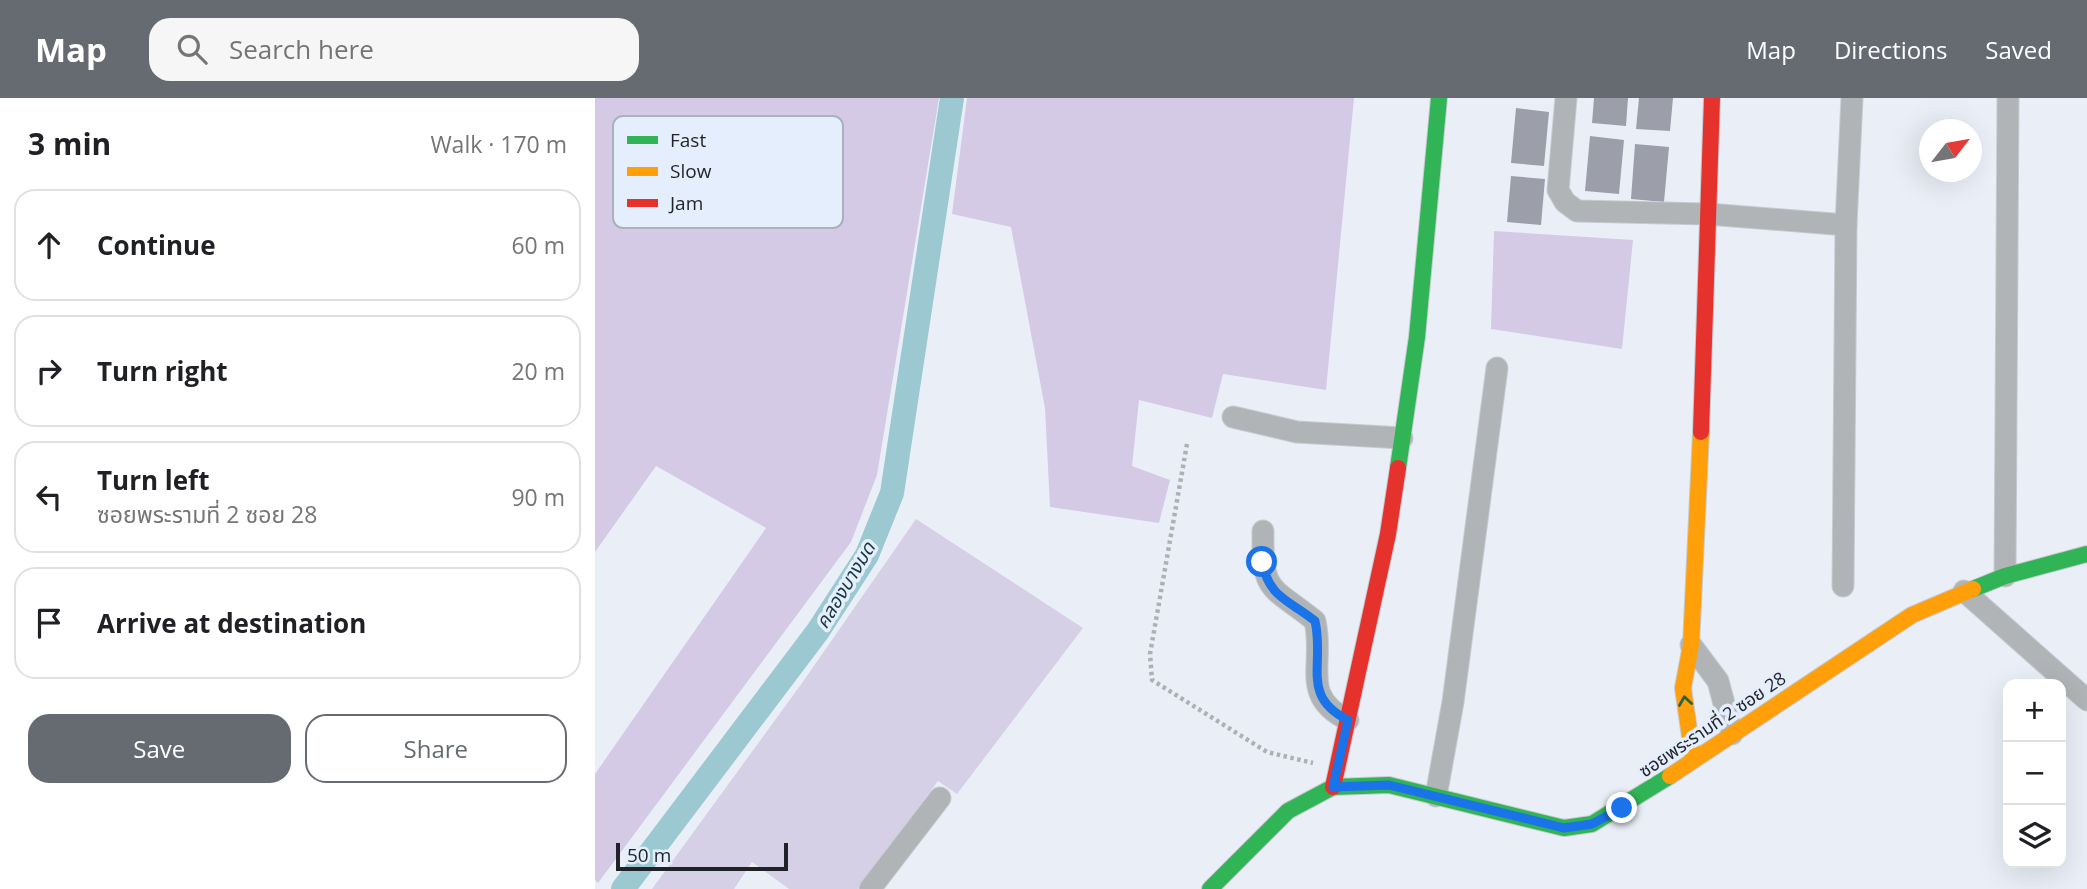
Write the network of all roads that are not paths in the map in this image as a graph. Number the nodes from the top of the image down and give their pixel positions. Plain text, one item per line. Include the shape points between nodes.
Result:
1 (1439, 98) edge
2 (1566, 98) edge
3 (1712, 98) edge
4 (1852, 98) edge
5 (2008, 98) edge
6 (1708, 215) junction
7 (1846, 225) junction
8 (1497, 368) dead end
9 (1233, 417) dead end
10 (1402, 438) junction
11 (1263, 531) dead end
12 (2086, 555) edge
13 (2005, 576) junction
14 (1843, 586) dead end
15 (1963, 591) junction
16 (1691, 645) junction
17 (2087, 700) edge
18 (1348, 720) junction
19 (1732, 734) junction
20 (1693, 758) junction
21 (1333, 787) junction
22 (1436, 796) junction
23 (940, 798) dead end
24 (870, 889) edge
25 (1210, 889) edge

1 - 10 street via 1417,337
2 - 6 street via 1558,190 1565,202 1577,211
3 - 6 street
4 - 7 street
5 - 13 street
6 - 7 street
6 - 16 street
7 - 14 street
8 - 22 street via 1453,702
9 - 10 street via 1297,432
10 - 18 street via 1388,534
11 - 18 street via 1266,582 1280,598 1315,621 1319,638 1316,687 1332,713
12 - 13 street, ซอยพระรามที่ 2 ซอย 28
13 - 15 street, ซอยพระรามที่ 2 ซอย 28
15 - 17 street
15 - 19 street, ซอยพระรามที่ 2 ซอย 28 via 1912,615
16 - 19 street via 1718,681
20 -> 16 street via 1683,688
18 - 21 street
19 - 20 street, ซอยพระรามที่ 2 ซอย 28
20 - 22 street, ซอยพระรามที่ 2 ซอย 28 via 1622,808 1564,828
21 - 22 street, ซอยพระรามที่ 2 ซอย 28 via 1389,785
21 - 25 street, ซอยพระรามที่ 2 ซอย 28 via 1288,811
23 - 24 street

